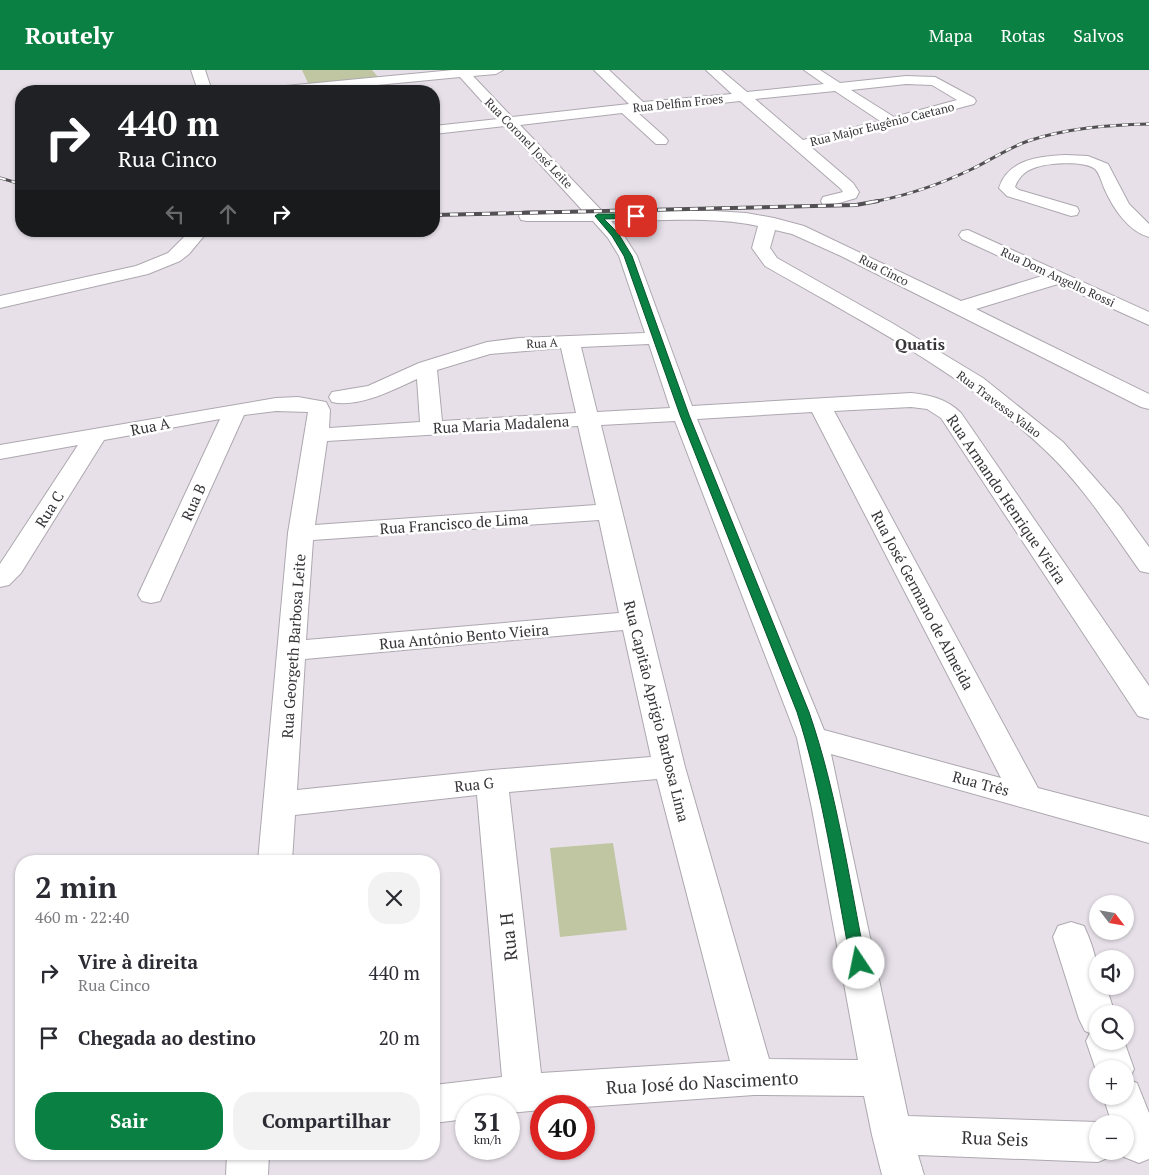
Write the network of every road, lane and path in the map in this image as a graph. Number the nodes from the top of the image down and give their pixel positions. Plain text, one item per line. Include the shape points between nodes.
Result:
1 (198, 70) edge
2 (496, 70) edge
3 (601, 70) edge
4 (713, 70) edge
5 (811, 70) edge
6 (461, 72) edge
7 (388, 75) edge
8 (902, 75) edge
9 (922, 79) joint
10 (203, 85) edge
11 (298, 85) edge
12 (837, 87) junction
13 (743, 96) junction
14 (633, 108) junction
15 (508, 122) junction
16 (892, 122) junction
17 (440, 129) edge
18 (661, 141) dead end
19 (801, 145) junction
20 (829, 201) dead end
21 (1071, 211) dead end
22 (526, 216) dead end
23 (598, 216) junction
24 (768, 222) junction
25 (1149, 232) edge
26 (968, 235) dead end
27 (195, 237) edge
28 (1060, 277) junction
29 (0, 302) edge
30 (958, 308) junction
31 (1149, 319) edge
32 (658, 338) junction
33 (570, 342) junction
34 (426, 367) junction
35 (1145, 397) edge
36 (820, 406) junction
37 (235, 410) junction
38 (325, 412) junction
39 (684, 415) junction
40 (587, 419) junction
41 (432, 428) junction
42 (95, 436) junction
43 (0, 452) edge
44 (608, 512) junction
45 (301, 534) junction
46 (1149, 565) edge
47 (0, 579) edge
48 (151, 595) dead end
49 (636, 620) junction
50 (293, 651) junction
51 (1149, 709) edge
52 (812, 738) junction
53 (668, 767) junction
54 (492, 782) junction
55 (1026, 795) junction
56 (280, 804) junction
57 (1149, 830) edge
58 (276, 855) edge
59 (1071, 937) dead end
60 (1093, 1005) edge
61 (754, 1077) junction
62 (882, 1078) junction
63 (523, 1093) junction
64 (440, 1103) edge
65 (1126, 1105) edge
66 (892, 1135) junction
67 (1089, 1142) edge
68 (1138, 1143) edge
69 (248, 1160) edge
70 (247, 1175) edge
71 (902, 1175) edge

1 - 10 street
2 - 6 street
3 - 14 street
4 - 13 street
5 - 12 street
6 - 7 street
6 - 15 street, Rua Coronel José Leite
7 - 11 street
8 - 9 street, Rua Delfim Froes
8 - 12 street, Rua Delfim Froes
9 - 16 street, Rua Major Eugênio Caetano via 938,82 969,101
12 - 13 street, Rua Delfim Froes
12 - 16 street
13 - 14 street, Rua Delfim Froes
13 - 19 street
14 - 15 street, Rua Delfim Froes
14 - 18 street
15 - 17 street, Rua Delfim Froes
15 - 23 street, Rua Coronel José Leite
16 - 19 street, Rua Major Eugênio Caetano
19 - 20 street via 838,176 851,192
21 - 25 street via 1013,193 1007,188 1008,181 1018,171 1040,161 1096,163 1105,171 1125,211
22 - 23 street, Rua Cinco
23 - 24 street, Rua Cinco via 713,216
23 - 32 street, Rua Coronel José Leite via 615,234 628,256
24 - 30 street, Rua Cinco via 817,237
24 - 46 street, Rua Travessa Valao via 761,244 772,262 974,383 1028,424 1079,473
26 - 28 street, Rua Dom Angello Rossi
27 - 29 street via 174,257 142,270
28 - 30 street
28 - 31 street, Rua Dom Angello Rossi
30 - 35 street, Rua Cinco
32 - 33 street, Rua A
32 - 39 street, Rua Coronel José Leite
33 - 34 street, Rua A via 487,348
33 - 40 street, Rua Capitão Aprigio Barbosa Lima
34 - 38 street, Rua A
34 - 41 street
36 - 39 street, Rua Armando Henrique Vieira
36 - 51 street, Rua Armando Henrique Vieira via 922,400 946,410
36 - 55 street, Rua José Germano de Almeida
37 - 38 street, Rua A via 262,406
37 - 42 street, Rua A
37 - 48 street, Rua B
38 - 41 street, Rua Maria Madalena
38 - 45 street, Rua Georgeth Barbosa Leite
39 - 40 street, Rua Maria Madalena
39 - 52 street, Rua Coronel José Leite
40 - 41 street, Rua Maria Madalena
40 - 44 street, Rua Capitão Aprigio Barbosa Lima
42 - 43 street, Rua A
42 - 47 street, Rua C via 12,567
44 - 45 street, Rua Francisco de Lima
44 - 49 street, Rua Capitão Aprigio Barbosa Lima
45 - 50 street, Rua Georgeth Barbosa Leite
49 - 50 street, Rua Antônio Bento Vieira
49 - 53 street, Rua Capitão Aprigio Barbosa Lima
50 - 56 street, Rua Georgeth Barbosa Leite
52 - 55 street, Rua Três
52 - 62 street, Rua Coronel José Leite
53 - 54 street, Rua G
53 - 61 street, Rua Capitão Aprigio Barbosa Lima
54 - 56 street, Rua G
54 - 63 street, Rua H
55 - 57 street, Rua Três
56 - 58 street, Rua Georgeth Barbosa Leite
59 - 60 street
61 - 62 street, Rua José do Nascimento
61 - 63 street, Rua José do Nascimento
62 - 66 street, Rua Coronel José Leite
63 - 64 street, Rua José do Nascimento
65 - 68 street
66 - 67 street, Rua Seis
66 - 71 street, Rua Coronel José Leite
69 - 70 street

